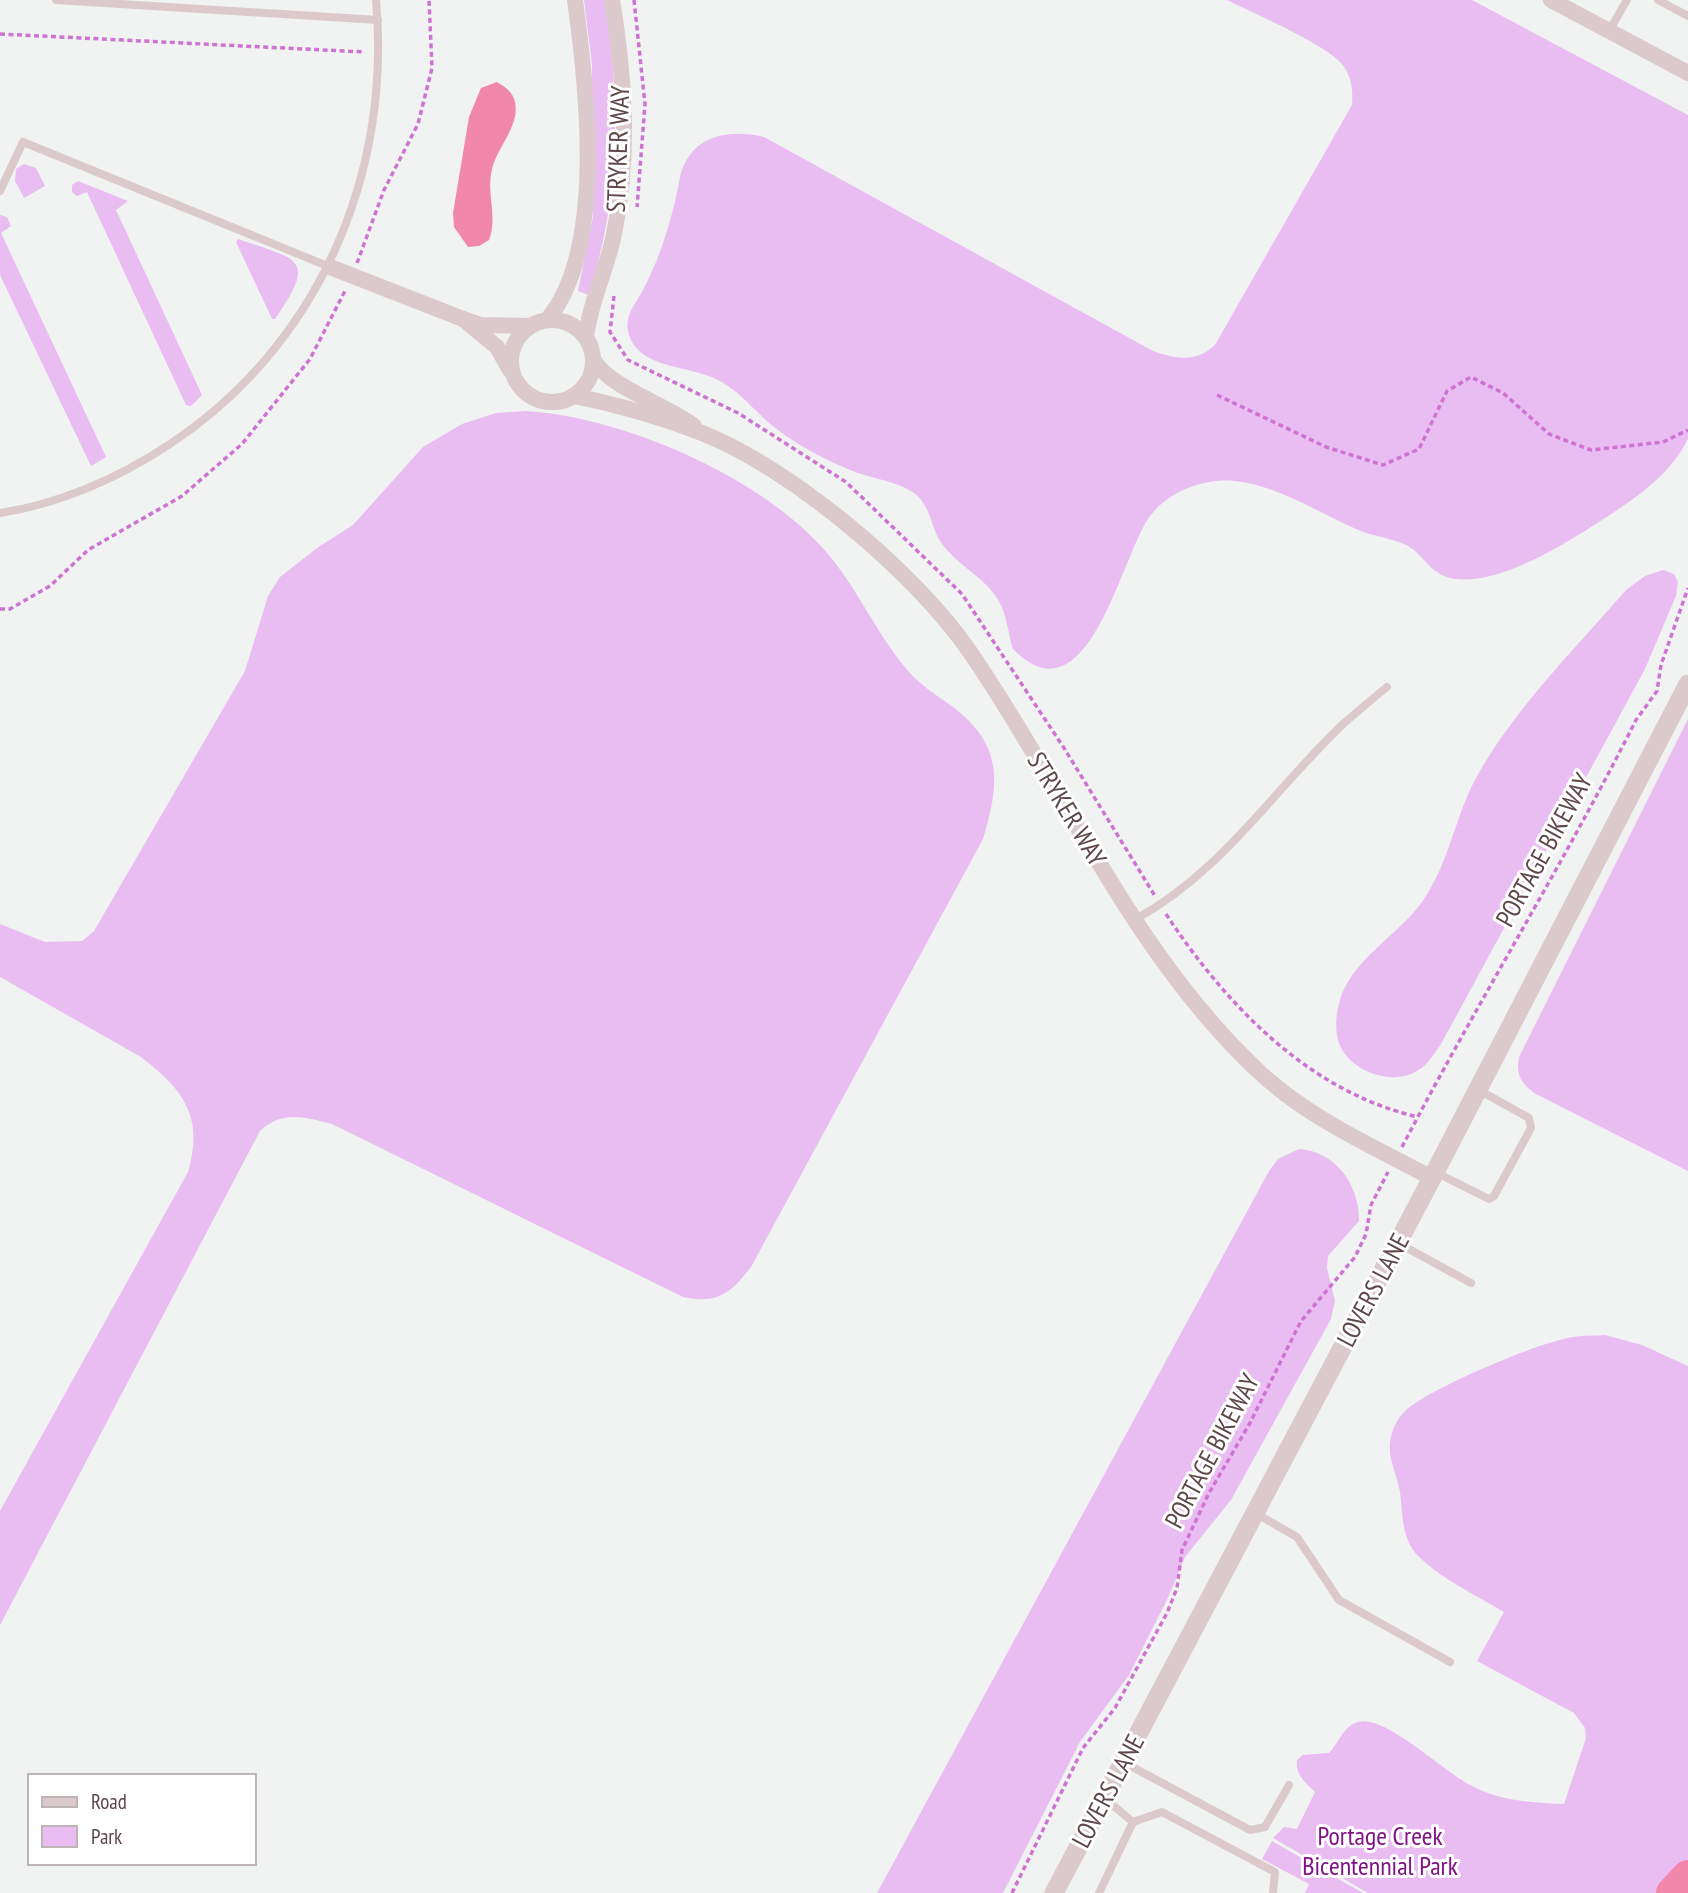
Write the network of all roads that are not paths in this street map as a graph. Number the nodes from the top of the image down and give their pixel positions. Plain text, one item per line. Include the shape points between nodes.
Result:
1 (56, 0) edge
2 (376, 0) edge
3 (575, 0) edge
4 (612, 0) edge
5 (1551, 0) edge
6 (1627, 0) edge
7 (1658, 0) edge
8 (1688, 16) edge
9 (378, 20) junction
10 (1609, 31) junction
11 (1688, 73) edge
12 (0, 191) edge
13 (330, 267) junction
14 (463, 319) junction
15 (547, 320) junction
16 (529, 326) junction
17 (586, 337) junction
18 (593, 359) junction
19 (511, 372) junction
20 (575, 396) junction
21 (705, 434) junction
22 (0, 513) edge
23 (1688, 684) edge
24 (1387, 687) dead end
25 (1134, 920) junction
26 (1478, 1090) junction
27 (1434, 1175) junction
28 (1398, 1243) junction
29 (1471, 1283) dead end
30 (1255, 1513) junction
31 (1450, 1662) dead end
32 (1123, 1762) junction
33 (1289, 1786) dead end
34 (1104, 1798) junction
35 (1133, 1822) junction
36 (1054, 1893) edge
37 (1099, 1893) edge
38 (1273, 1893) edge

1 - 9 lane
2 - 9 lane
3 - 15 street, STRYKER WAY via 586,115 584,224 570,284
4 - 17 street, STRYKER WAY via 623,90 622,178 614,234
5 - 10 street
6 - 10 lane
7 - 8 lane
9 - 13 lane via 375,97 361,182
10 - 11 street
12 - 13 lane via 23,142
13 - 14 street
13 - 22 lane via 267,360 196,427 100,485 62,500
14 - 16 street via 481,325
14 - 19 street via 497,347
15 - 16 street
15 - 17 street via 568,323
16 - 19 street via 513,346
17 - 18 street, STRYKER WAY
18 - 20 street via 589,380
18 - 21 street, STRYKER WAY via 606,376 671,409
19 - 20 street, STRYKER WAY via 517,384 537,400 563,402
20 - 21 street, STRYKER WAY
21 - 25 street, STRYKER WAY via 842,520 939,615 999,696
23 - 26 street, LOVERS LANE
24 - 25 lane via 1341,726 1200,876
25 - 27 street, STRYKER WAY via 1223,1034 1284,1093 1333,1126
26 - 27 street, LOVERS LANE
26 - 27 lane via 1529,1118 1531,1128 1489,1199
27 - 28 street, LOVERS LANE
28 - 29 lane
28 - 30 street, LOVERS LANE
30 - 31 lane via 1297,1537 1339,1600
30 - 32 street, LOVERS LANE
32 - 33 lane via 1250,1830 1265,1827
32 - 34 street, LOVERS LANE
34 - 35 lane
34 - 36 street, LOVERS LANE
35 - 37 lane
35 - 38 lane via 1162,1812 1275,1872

